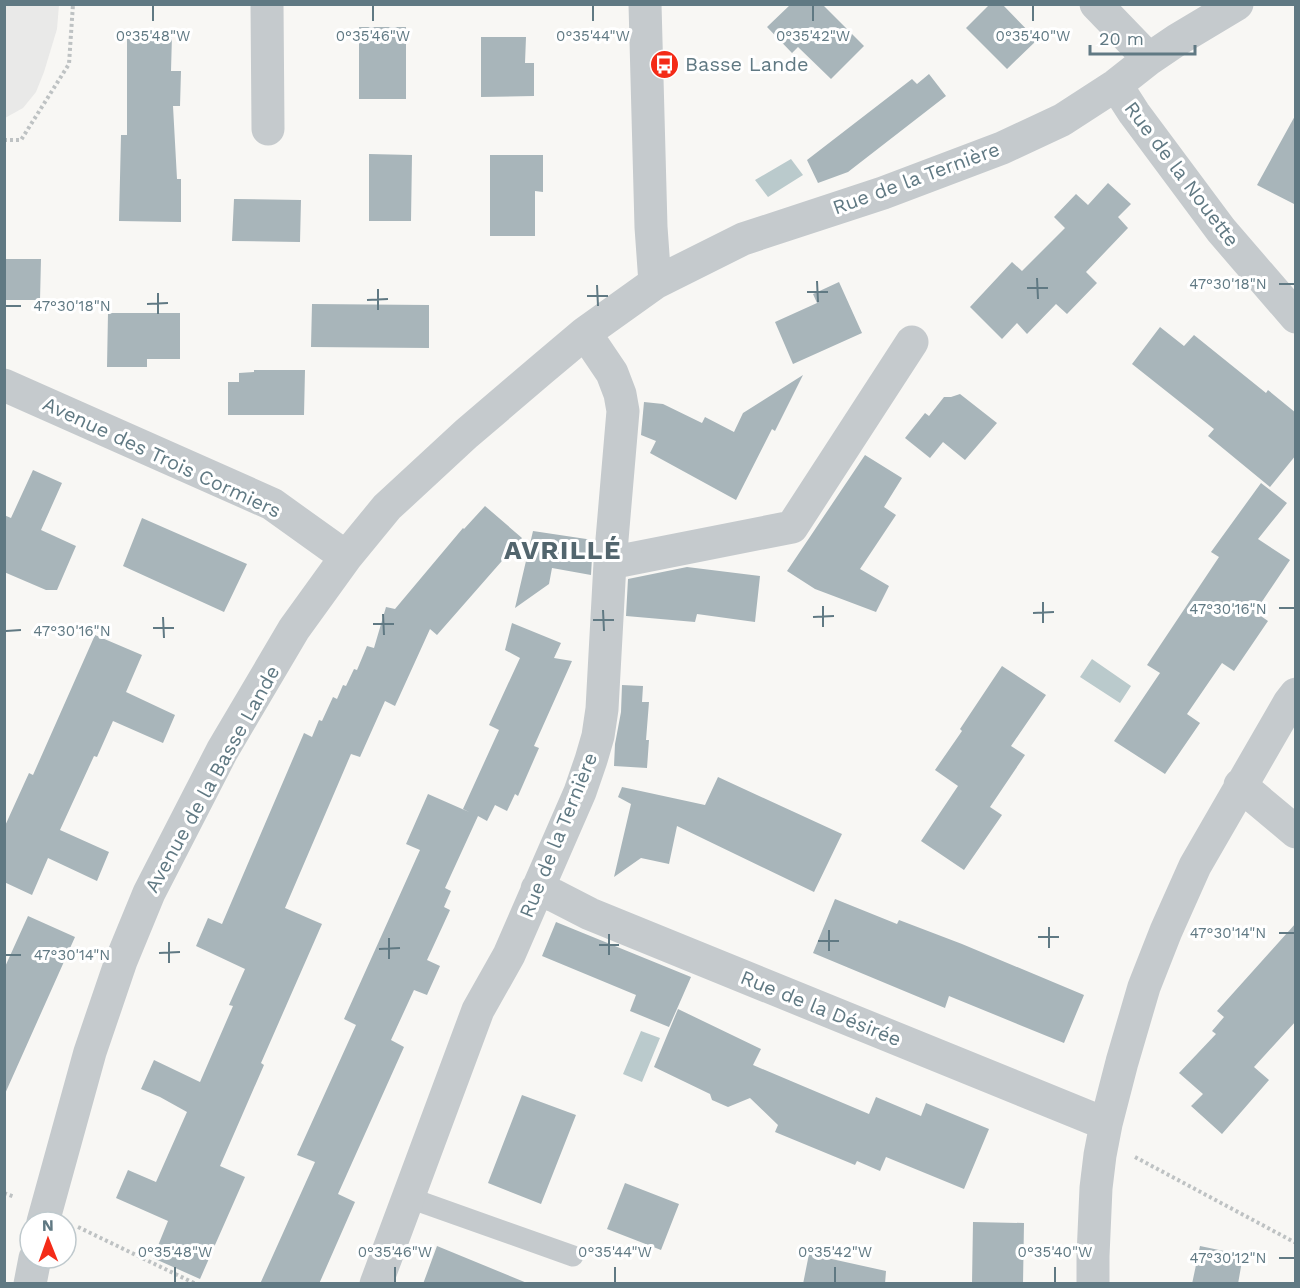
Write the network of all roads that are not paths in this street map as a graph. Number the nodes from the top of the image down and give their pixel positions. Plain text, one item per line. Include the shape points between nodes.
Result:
1 (267, 4) edge
2 (645, 4) edge
3 (1096, 4) edge
4 (1237, 4) edge
5 (1149, 59) junction
6 (1116, 85) junction
7 (268, 129) dead end
8 (655, 283) junction
9 (1296, 317) edge
10 (585, 333) junction
11 (912, 342) dead end
12 (4, 385) edge
13 (346, 557) junction
14 (610, 563) junction
15 (1296, 694) edge
16 (1240, 785) junction
17 (1296, 832) edge
18 (537, 889) junction
19 (1106, 1124) junction
20 (407, 1197) junction
21 (60, 1210) edge
22 (573, 1256) dead end
23 (376, 1284) edge
24 (1093, 1284) edge

1 - 7 street
2 - 8 street
3 - 5 street
4 - 5 street, Rue de la Ternière
5 - 6 street, Rue de la Ternière
6 - 8 street, Rue de la Ternière via 1062,120 1002,148 883,193 743,239
6 - 9 street, Rue de la Nouette via 1221,230
8 - 10 street, Rue de la Ternière
10 - 13 street, Rue de la Ternière via 404,491
10 - 14 street, Rue de la Ternière via 612,373 623,411
11 - 14 street via 792,527
12 - 13 street, Avenue des Trois Cormiers via 272,504
13 - 21 street, Avenue de la Basse Lande via 294,629 222,751 149,893 90,1052
14 - 18 street, Rue de la Ternière via 598,736 580,792
15 - 16 street
16 - 17 street
16 - 19 street via 1195,866 1155,959
18 - 19 street, Rue de la Désirée via 601,919
18 - 20 street, Rue de la Ternière via 509,955 478,1010
19 - 24 street via 1096,1188
20 - 22 lane
20 - 23 street, Rue de la Ternière

